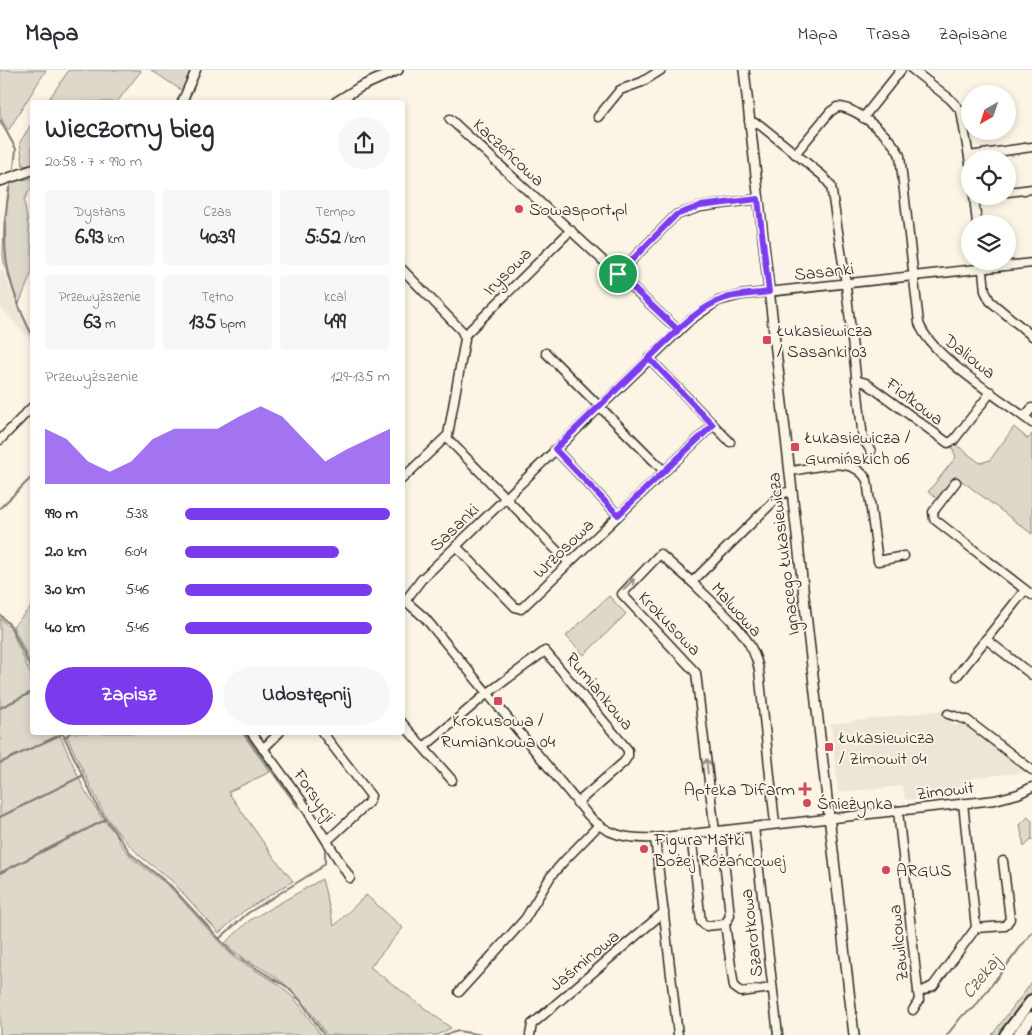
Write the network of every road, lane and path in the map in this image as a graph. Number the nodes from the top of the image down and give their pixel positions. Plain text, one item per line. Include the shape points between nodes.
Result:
1 (196, 70) edge
2 (398, 70) edge
3 (661, 70) edge
4 (744, 70) edge
5 (901, 70) edge
6 (914, 70) edge
7 (183, 100) edge
8 (339, 100) edge
9 (598, 116) dead end
10 (863, 118) junction
11 (450, 119) dead end
12 (749, 121) junction
13 (1032, 147) edge
14 (968, 150) edge
15 (1016, 150) edge
16 (795, 154) junction
17 (30, 171) edge
18 (0, 181) edge
19 (1032, 189) edge
20 (1016, 191) edge
21 (758, 199) junction
22 (571, 230) junction
23 (1032, 262) edge
24 (1016, 263) edge
25 (961, 268) edge
26 (983, 270) edge
27 (405, 272) edge
28 (618, 274) junction
29 (914, 276) junction
30 (846, 284) junction
31 (769, 292) junction
32 (678, 330) junction
33 (464, 335) junction
34 (1032, 336) edge
35 (546, 353) dead end
36 (649, 358) junction
37 (856, 380) junction
38 (991, 392) junction
39 (599, 406) junction
40 (1032, 408) edge
41 (30, 410) edge
42 (1024, 417) junction
43 (1032, 424) edge
44 (713, 425) junction
45 (447, 438) junction
46 (0, 440) edge
47 (730, 442) dead end
48 (555, 449) junction
49 (871, 451) dead end
50 (664, 471) junction
51 (790, 472) junction
52 (405, 476) edge
53 (956, 482) dead end
54 (792, 491) junction
55 (505, 498) junction
56 (618, 515) junction
57 (456, 546) junction
58 (904, 556) dead end
59 (569, 563) junction
60 (692, 582) junction
61 (1024, 590) junction
62 (1032, 595) edge
63 (405, 598) edge
64 (405, 600) edge
65 (986, 639) junction
66 (1032, 675) edge
67 (957, 676) dead end
68 (487, 694) junction
69 (948, 714) dead end
70 (405, 726) edge
71 (253, 735) edge
72 (277, 735) edge
73 (324, 735) edge
74 (424, 747) junction
75 (263, 749) junction
76 (1032, 770) edge
77 (452, 780) dead end
78 (1032, 787) edge
79 (577, 803) junction
80 (963, 803) junction
81 (898, 811) junction
82 (830, 818) junction
83 (775, 824) junction
84 (598, 826) junction
85 (754, 827) junction
86 (718, 831) junction
87 (691, 834) junction
88 (655, 838) junction
89 (328, 840) junction
90 (1003, 861) dead end
91 (350, 878) dead end
92 (664, 912) junction
93 (725, 924) junction
94 (976, 928) junction
95 (772, 988) junction
96 (459, 992) dead end
97 (918, 993) junction
98 (1032, 1000) edge
99 (913, 1010) dead end
100 (1032, 1017) edge
101 (530, 1035) edge
102 (678, 1035) edge
103 (778, 1035) edge
104 (854, 1035) edge
105 (1005, 1035) edge
106 (1018, 1035) edge

1 - 7 street
2 - 8 street
3 - 9 street via 620,90
4 - 12 street, Ignacego Łukasiewicza
5 - 10 street
6 - 14 street via 961,112
10 - 16 street, Daliowa via 846,107 834,108
10 - 29 street, Daliowa via 891,140 898,151
11 - 22 street, Kaczeńcowa
12 - 16 street, Fiołkowa via 760,125
12 - 21 street, Ignacego Łukasiewicza
13 - 15 street
16 - 30 street, Fiołkowa via 831,186
17 - 18 street
19 - 20 street
21 - 28 street via 700,206 676,215
21 - 31 street, Ignacego Łukasiewicza
22 - 28 street, Kaczeńcowa
22 - 33 street, Irysowa
23 - 24 street, Sasanki
25 - 29 street, Sasanki
26 - 34 street via 985,291 990,301
27 - 33 street
28 - 32 street, Kaczeńcowa
29 - 30 street, Sasanki
29 - 38 street, Daliowa via 919,323 925,338
30 - 31 street, Sasanki
30 - 37 street, Fiołkowa
31 - 32 street, Sasanki via 718,301
31 - 51 street, Ignacego Łukasiewicza
32 - 36 street, Sasanki
33 - 45 street via 463,358
35 - 39 street
36 - 39 street, Sasanki
36 - 44 street
37 - 38 street, Fiołkowa via 866,383 948,443 954,440
37 - 49 street, Fiołkowa via 863,439
38 - 42 street, Daliowa
39 - 48 street, Sasanki
39 - 50 street
40 - 42 street
41 - 46 street
42 - 43 street, Daliowa
44 - 47 street
44 - 50 street, Wrzosowa
45 - 52 street
45 - 55 street
48 - 55 street, Sasanki
48 - 56 street
50 - 56 street, Wrzosowa
51 - 54 street, Ignacego Łukasiewicza
51 - 58 street via 846,464 852,466 867,480 878,561
53 - 61 street via 933,512 934,519
54 - 60 street, Malwowa via 780,495
54 - 82 street, Ignacego Łukasiewicza
55 - 57 street, Sasanki
55 - 59 street
56 - 59 street, Wrzosowa
57 - 59 street, Wrzosowa via 519,609
57 - 63 street, Sasanki
60 - 83 street, Malwowa via 743,634 754,651 759,670
86 -> 60 street, Krokusowa via 696,673 622,594 660,554
61 - 62 street
61 - 65 street
64 - 68 street via 425,618
65 - 66 street
65 - 67 street
68 - 74 street
68 - 79 street
68 - 79 street, Rumiankowa via 540,652 547,652 562,669 629,754
69 - 76 street via 967,720
70 - 74 street
71 - 75 street, Forsycji
72 - 75 street
73 - 89 street via 371,796
74 - 77 street
75 - 89 street, Forsycji
78 - 80 street, Zimowit via 1007,798
79 - 84 street
80 - 81 street, Zimowit
80 - 94 street
81 - 82 street, Zimowit
81 - 97 street, Zawilcowa
82 - 83 street
82 - 104 street, Ignacego Łukasiewicza
83 - 85 street
84 - 88 street via 620,836
84 - 96 street via 551,876 525,919
85 - 86 street
85 - 95 street, Szarotkowa
86 - 87 street
86 - 93 street, Krokusowa via 730,916
87 - 88 street
87 - 93 street via 701,922 706,926
88 - 92 street
89 - 91 street, Forsycji
90 - 94 street via 1010,919 1005,926
92 - 101 street, Jaśminowa via 536,1020
92 - 102 street
93 - 95 street, Krokusowa via 735,990
94 - 97 street via 933,986
95 - 103 street, Szarotkowa
97 - 99 street, Zawilcowa via 919,1002
98 - 105 main road
100 - 106 main road

